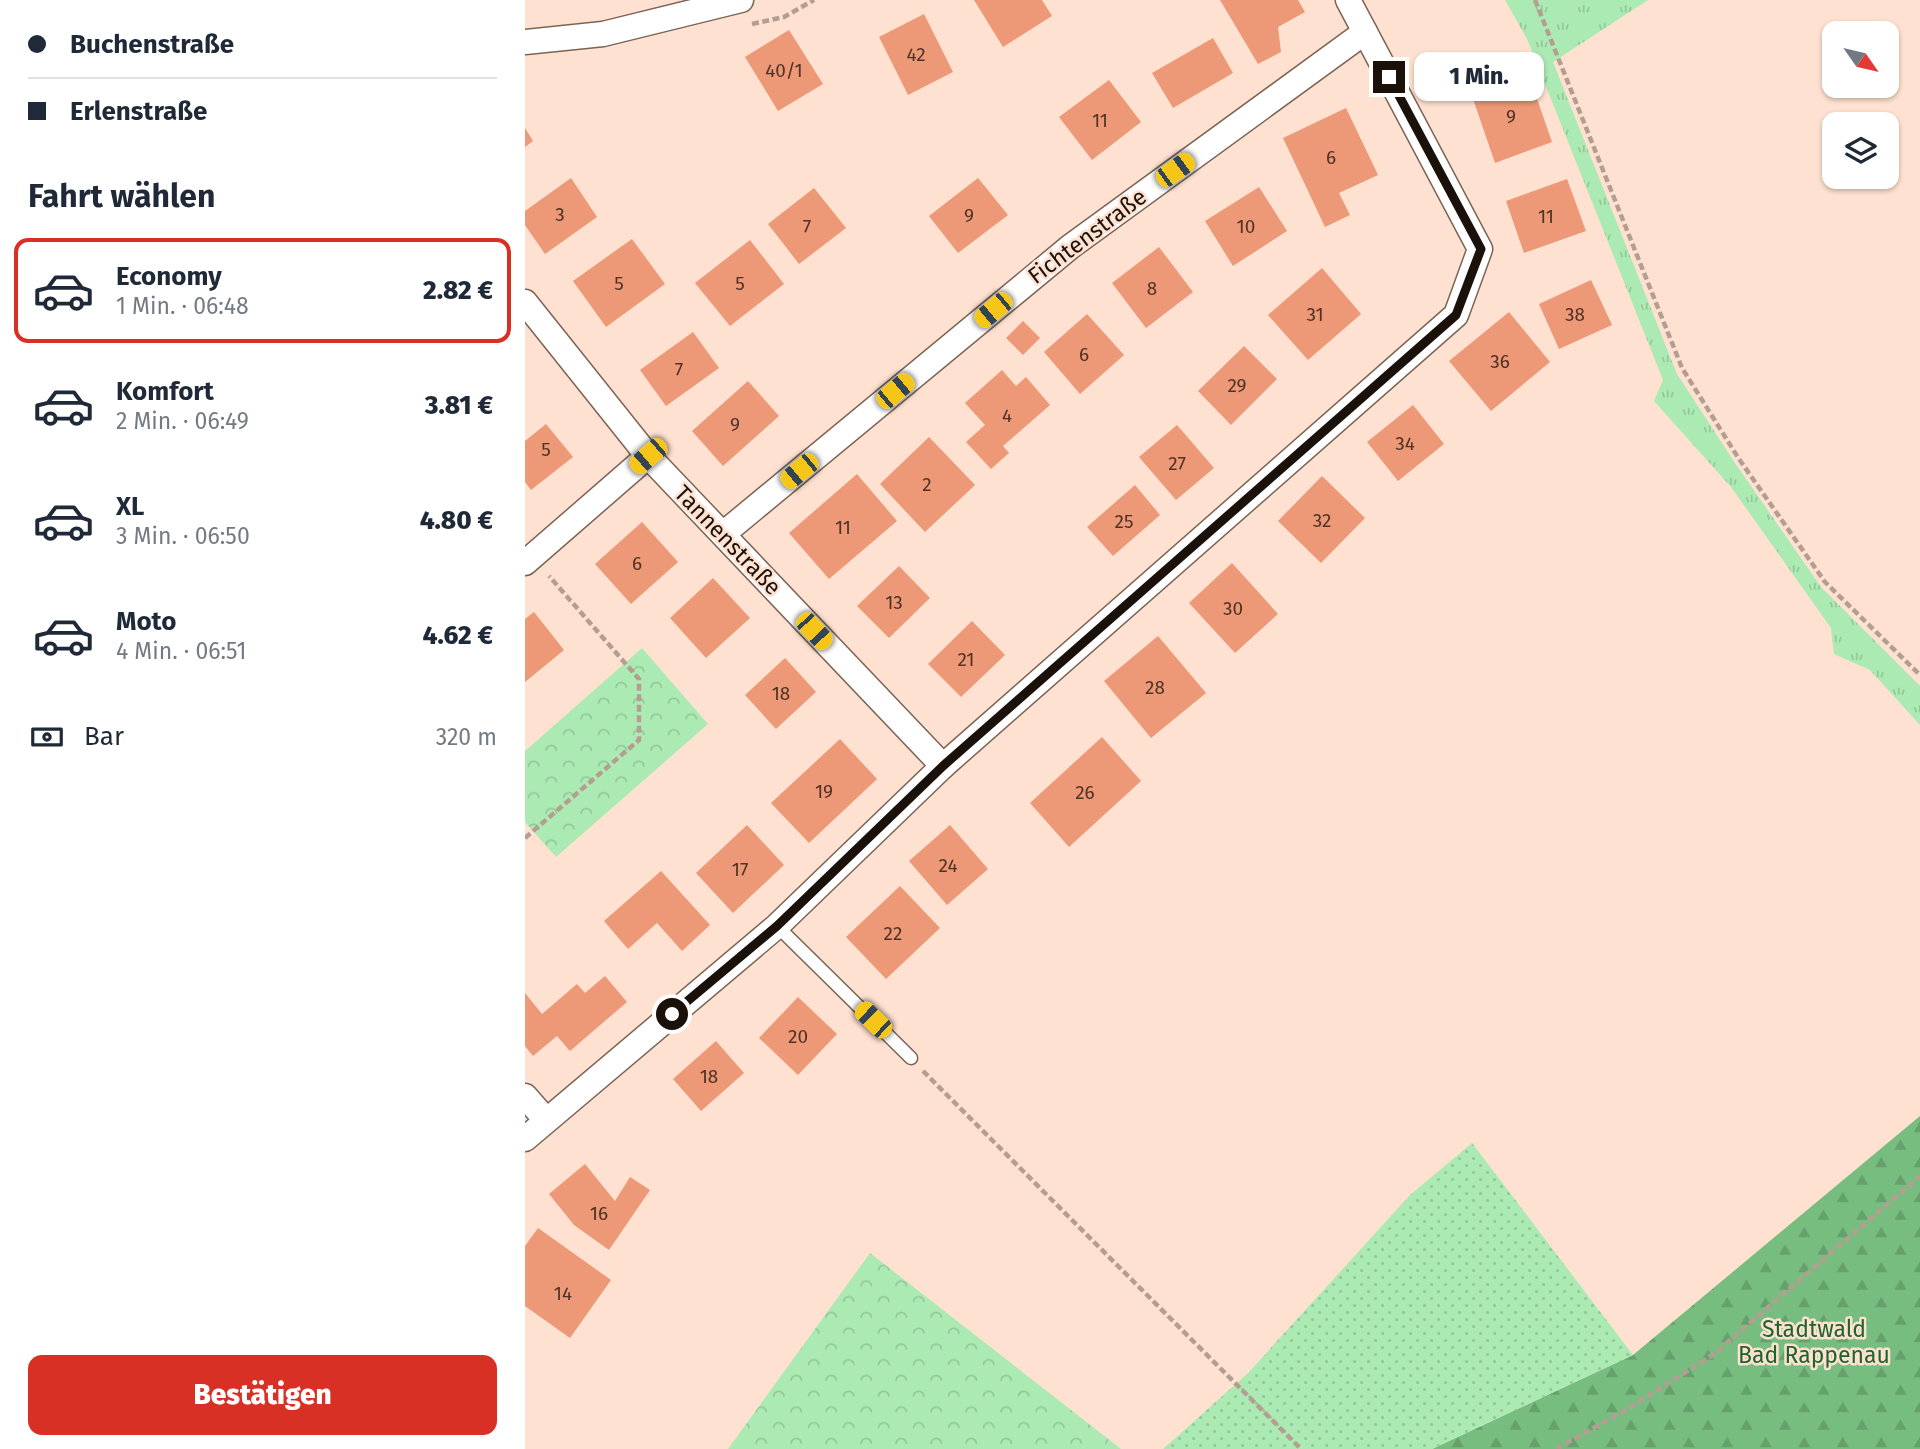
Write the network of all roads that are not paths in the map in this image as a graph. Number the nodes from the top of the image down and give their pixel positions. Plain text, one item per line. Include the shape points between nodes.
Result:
1 (741, 0) edge
2 (1347, 0) edge
3 (1365, 32) junction
4 (525, 43) edge
5 (525, 302) edge
6 (648, 456) junction
7 (723, 534) junction
8 (529, 560) edge
9 (943, 766) junction
10 (777, 926) junction
11 (911, 1058) road end
12 (525, 1096) edge
13 (546, 1120) junction
14 (525, 1139) edge

1 - 4 street via 603,34
2 - 3 street
3 - 7 street, Fichtenstraße via 1070,247
3 - 9 street via 1481,249 1456,315
5 - 6 street, Tannenstraße
6 - 7 street, Tannenstraße
6 - 8 street
7 - 9 street, Tannenstraße
9 - 10 street
10 - 11 lane
10 - 13 street
12 - 13 street
13 - 14 street

